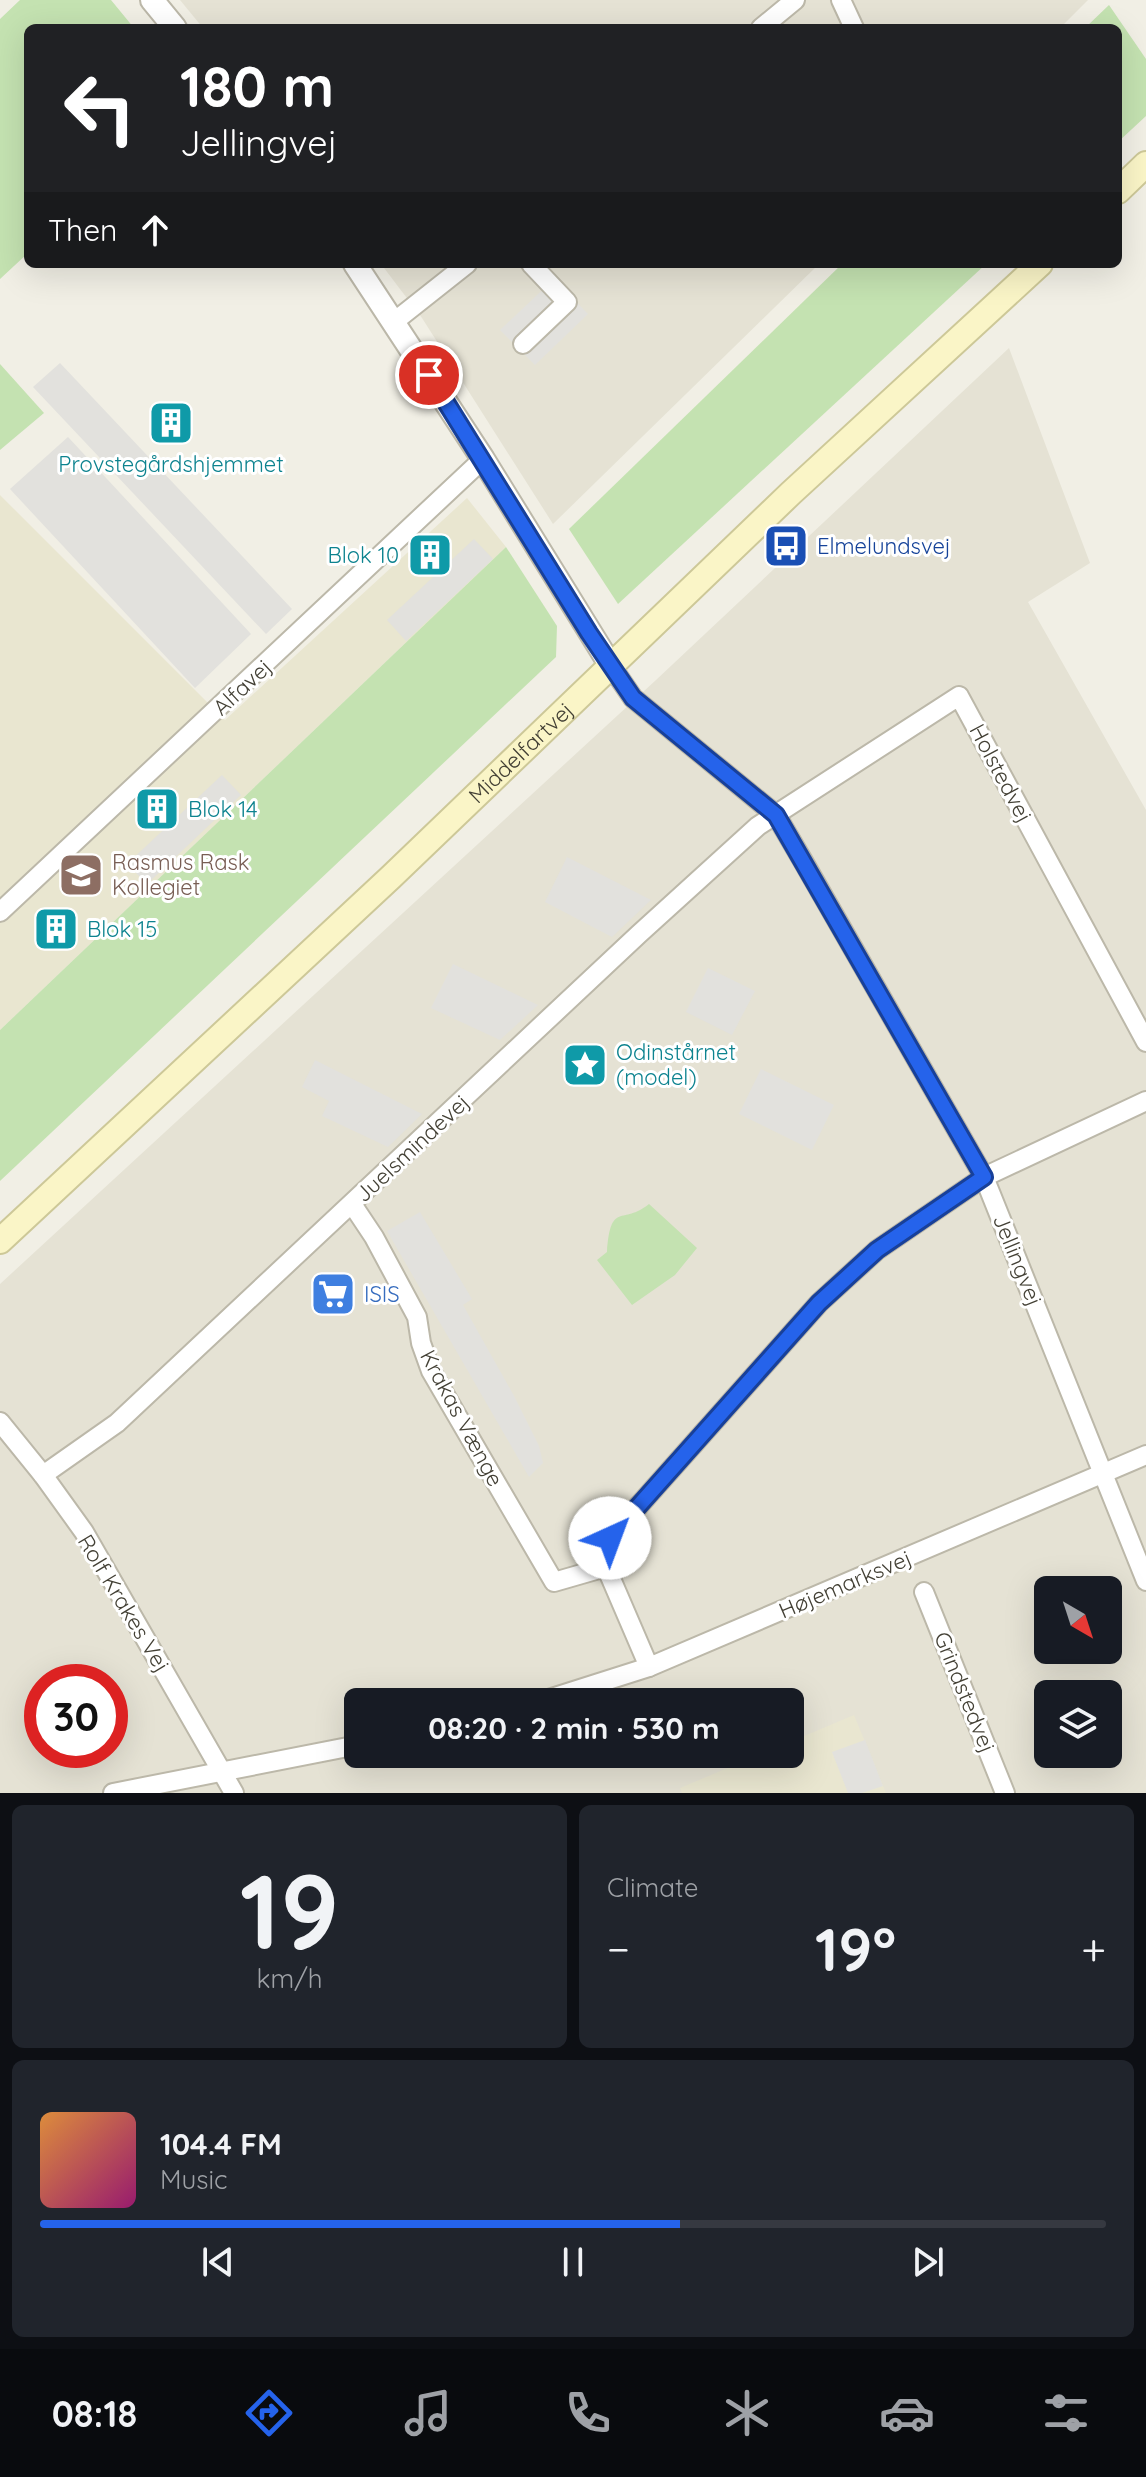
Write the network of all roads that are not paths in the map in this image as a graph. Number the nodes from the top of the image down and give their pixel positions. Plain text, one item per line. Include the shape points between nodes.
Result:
1 (152, 0) edge
2 (795, 0) edge
3 (841, 0) edge
4 (172, 24) edge
5 (766, 24) edge
6 (852, 24) edge
7 (1146, 164) edge
8 (1122, 187) edge
9 (358, 268) edge
10 (462, 268) edge
11 (535, 268) edge
12 (1036, 268) edge
13 (395, 321) junction
14 (523, 344) dead end
15 (483, 459) junction
16 (611, 666) junction
17 (776, 815) junction
18 (0, 912) edge
19 (1146, 1042) edge
20 (1146, 1101) edge
21 (984, 1177) junction
22 (352, 1204) junction
23 (0, 1241) edge
24 (0, 1422) edge
25 (1146, 1455) edge
26 (1103, 1473) junction
27 (43, 1475) junction
28 (606, 1567) junction
29 (1146, 1581) edge
30 (924, 1592) dead end
31 (649, 1667) junction
32 (583, 1688) edge
33 (344, 1748) edge
34 (224, 1771) junction
35 (113, 1793) edge
36 (234, 1793) edge
37 (1005, 1793) edge

1 - 4 street
2 - 5 street
3 - 6 street
7 - 8 main road
9 - 13 street
10 - 13 street
11 - 14 street via 567,302
12 - 16 main road, Middelfartvej
13 - 15 street
15 - 16 street
15 - 18 street, Alfavej
16 - 17 street, Jellingvej via 633,698
16 - 23 main road, Middelfartvej
17 - 19 street, Holstedvej via 959,696
17 - 21 street, Jellingvej
17 - 22 street, Juelsmindevej via 668,907
20 - 21 street
21 - 26 street, Jellingvej
21 - 28 street via 877,1250 819,1303 610,1538
22 - 27 street, Juelsmindevej via 117,1423
22 - 28 street, Krakas Vænge via 417,1317 431,1371 554,1582
24 - 27 street, Rolf Krakes Vej
25 - 26 street, Højemarksvej
26 - 29 street, Jellingvej
26 - 31 street, Højemarksvej
27 - 34 street, Rolf Krakes Vej via 84,1532
28 - 31 street
30 - 37 street, Grindstedvej
31 - 32 street, Højemarksvej
33 - 34 street
34 - 35 street
34 - 36 street, Rolf Krakes Vej

